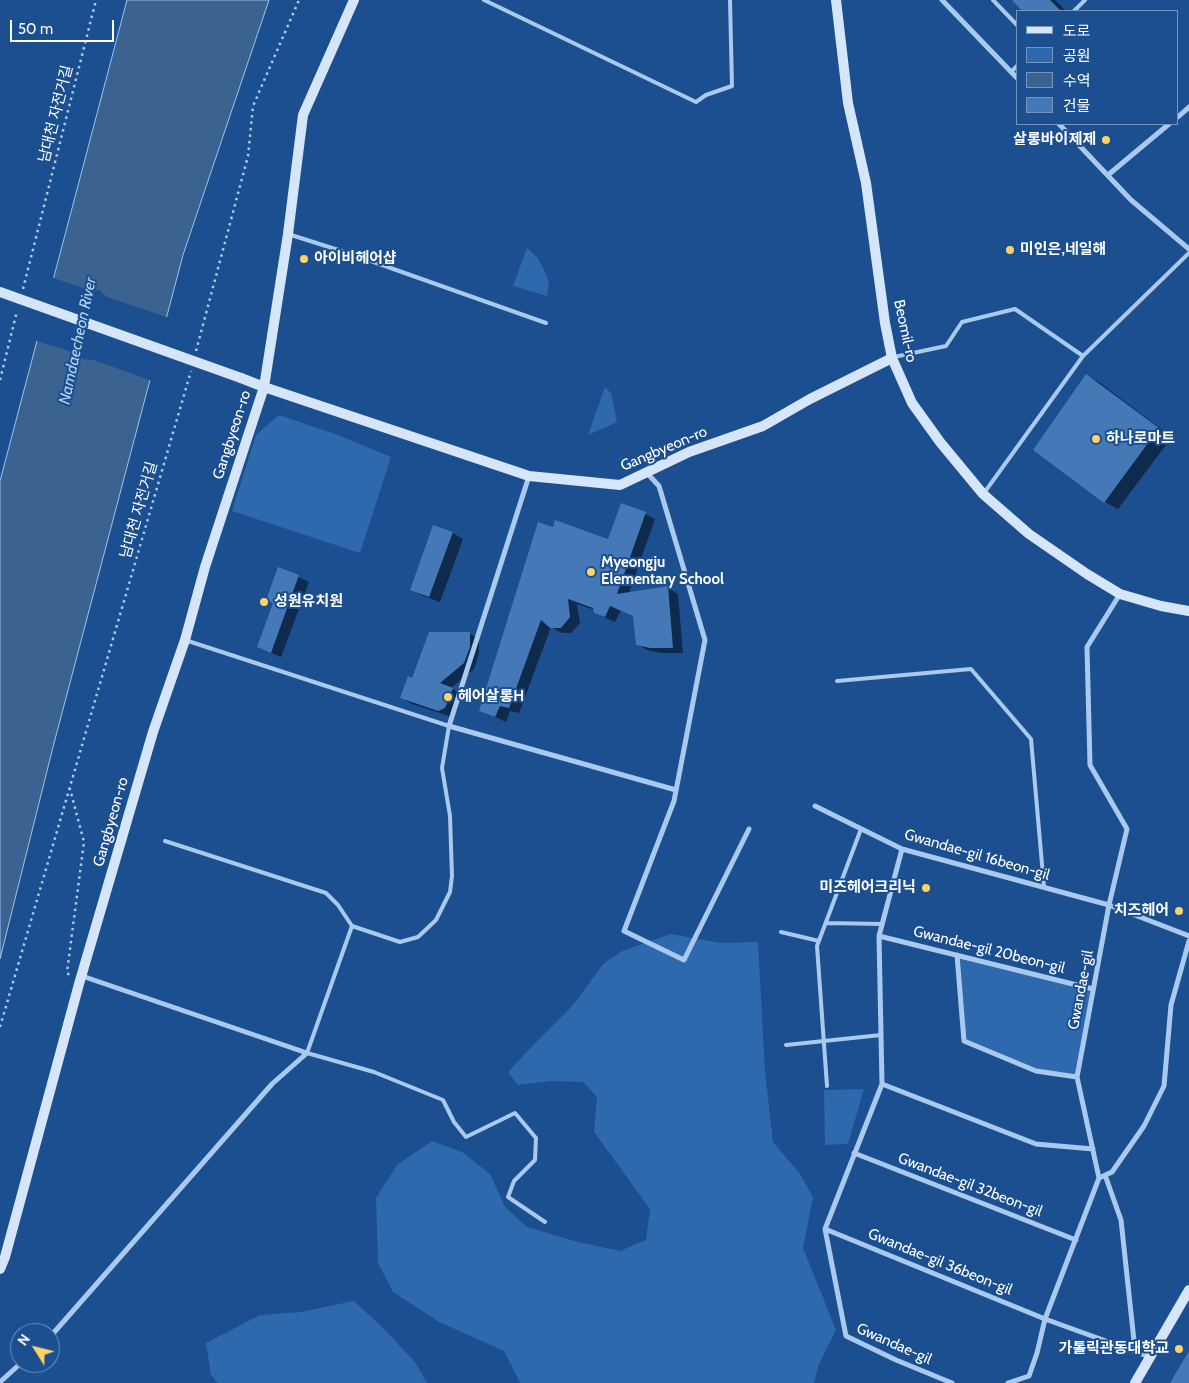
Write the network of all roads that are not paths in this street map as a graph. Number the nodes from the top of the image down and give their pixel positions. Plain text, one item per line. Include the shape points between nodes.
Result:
1 (354, 0) edge
2 (484, 0) edge
3 (730, 0) edge
4 (836, 0) edge
5 (942, 0) edge
6 (993, 0) edge
7 (1085, 0) edge
8 (1075, 10) edge
9 (1016, 24) edge
10 (1016, 67) edge
11 (1010, 72) junction
12 (1016, 77) edge
13 (1189, 107) edge
14 (1179, 116) edge
15 (1060, 125) edge
16 (1168, 125) edge
17 (1108, 176) junction
18 (288, 234) junction
19 (1189, 249) edge
20 (1189, 253) edge
21 (0, 292) edge
22 (546, 323) dead end
23 (1083, 356) junction
24 (892, 358) junction
25 (264, 387) junction
26 (646, 472) junction
27 (529, 476) junction
28 (983, 494) junction
29 (1120, 594) junction
30 (1189, 611) edge
31 (185, 640) junction
32 (837, 681) dead end
33 (449, 726) junction
34 (676, 790) junction
35 (815, 806) dead end
36 (750, 829) dead end
37 (861, 829) junction
38 (165, 841) dead end
39 (902, 849) junction
40 (1044, 887) junction
41 (1109, 906) junction
42 (826, 923) junction
43 (882, 924) junction
44 (352, 926) junction
45 (781, 932) dead end
46 (879, 936) junction
47 (1189, 936) edge
48 (819, 941) junction
49 (1189, 941) edge
50 (957, 955) junction
51 (80, 980) junction
52 (1093, 989) junction
53 (881, 1035) junction
54 (824, 1042) junction
55 (786, 1045) dead end
56 (308, 1053) junction
57 (1077, 1077) junction
58 (882, 1084) junction
59 (827, 1086) dead end
60 (1093, 1149) junction
61 (854, 1153) junction
62 (1102, 1177) junction
63 (545, 1222) dead end
64 (826, 1228) junction
65 (1076, 1240) junction
66 (0, 1269) edge
67 (1189, 1290) edge
68 (1045, 1319) junction
69 (60, 1326) edge
70 (1135, 1350) junction
71 (1150, 1357) junction
72 (10, 1373) edge
73 (0, 1382) edge
74 (952, 1383) edge
75 (1008, 1383) edge
76 (1135, 1383) edge

1 - 18 street, Gangbyeon-ro via 303,115
2 - 3 lane via 696,102 732,86
4 - 24 street, Beomil-ro via 848,103 866,182
5 - 11 street
6 - 9 lane
7 - 8 lane
10 - 11 lane
11 - 12 street
13 - 14 street
15 - 17 street
16 - 17 street
17 - 19 street
18 - 22 lane
18 - 25 street, Gangbyeon-ro
20 - 23 lane
21 - 25 street, Gangbyeon-ro, bridge
23 - 24 lane via 1016,308 962,322 946,346
23 - 28 lane
24 - 26 street, Gangbyeon-ro via 810,398 763,426 689,452
24 - 28 street, Beomil-ro via 912,403
25 - 27 street, Gangbyeon-ro
25 - 31 street, Gangbyeon-ro via 205,567
26 - 27 street, Gangbyeon-ro via 620,485
26 - 34 street via 659,486 705,640
27 - 33 street
28 - 29 street, Beomil-ro via 1030,534
29 - 30 street, Beomil-ro
29 - 41 street, Gwandae-gil via 1087,648 1090,765 1127,829
31 - 33 lane
31 - 51 street, Gangbyeon-ro via 153,732
32 - 40 lane via 971,669 1031,739
33 - 34 street
33 - 44 lane via 442,768 450,816 450,892 436,920 418,937 400,942
34 - 36 street via 624,931 684,960
35 - 37 street, Gwandae-gil 16beon-gil
37 - 39 street, Gwandae-gil 16beon-gil
37 - 42 lane
38 - 44 lane via 326,893
39 - 40 street, Gwandae-gil 16beon-gil
39 - 43 street
40 - 41 street, Gwandae-gil 16beon-gil
41 - 47 street, Gwandae-gil 16beon-gil
41 - 52 street, Gwandae-gil
42 - 43 lane
42 - 48 lane
43 - 46 street
44 - 56 lane
45 - 48 lane
46 - 50 street, Gwandae-gil 20beon-gil
46 - 53 street
48 - 54 lane
49 - 62 street via 1171,1005 1164,1086 1144,1126 1112,1172
50 - 52 street, Gwandae-gil 20beon-gil
50 - 57 street via 964,1041 1036,1071
51 - 56 street
51 - 66 street, Gangbyeon-ro
52 - 57 street, Gwandae-gil
53 - 54 lane
53 - 58 street
54 - 55 lane
54 - 59 lane
56 - 63 lane via 374,1072 444,1100 454,1122 466,1137 514,1114 536,1138 535,1160 514,1181 508,1198
56 - 69 street via 272,1084
57 - 60 street, Gwandae-gil
58 - 60 street via 1036,1144
58 - 61 street
60 - 62 street, Gwandae-gil
61 - 64 street
61 - 65 street, Gwandae-gil 32beon-gil
62 - 65 street
62 - 70 street, Gwandae-gil via 1120,1220
64 - 68 street, Gwandae-gil 36beon-gil
64 - 74 street, Gwandae-gil via 846,1336
65 - 68 street
67 - 71 street
68 - 70 street, Gwandae-gil 36beon-gil
68 - 75 street via 1029,1376
70 - 71 street, Gwandae-gil 36beon-gil
71 - 76 street
72 - 73 street

